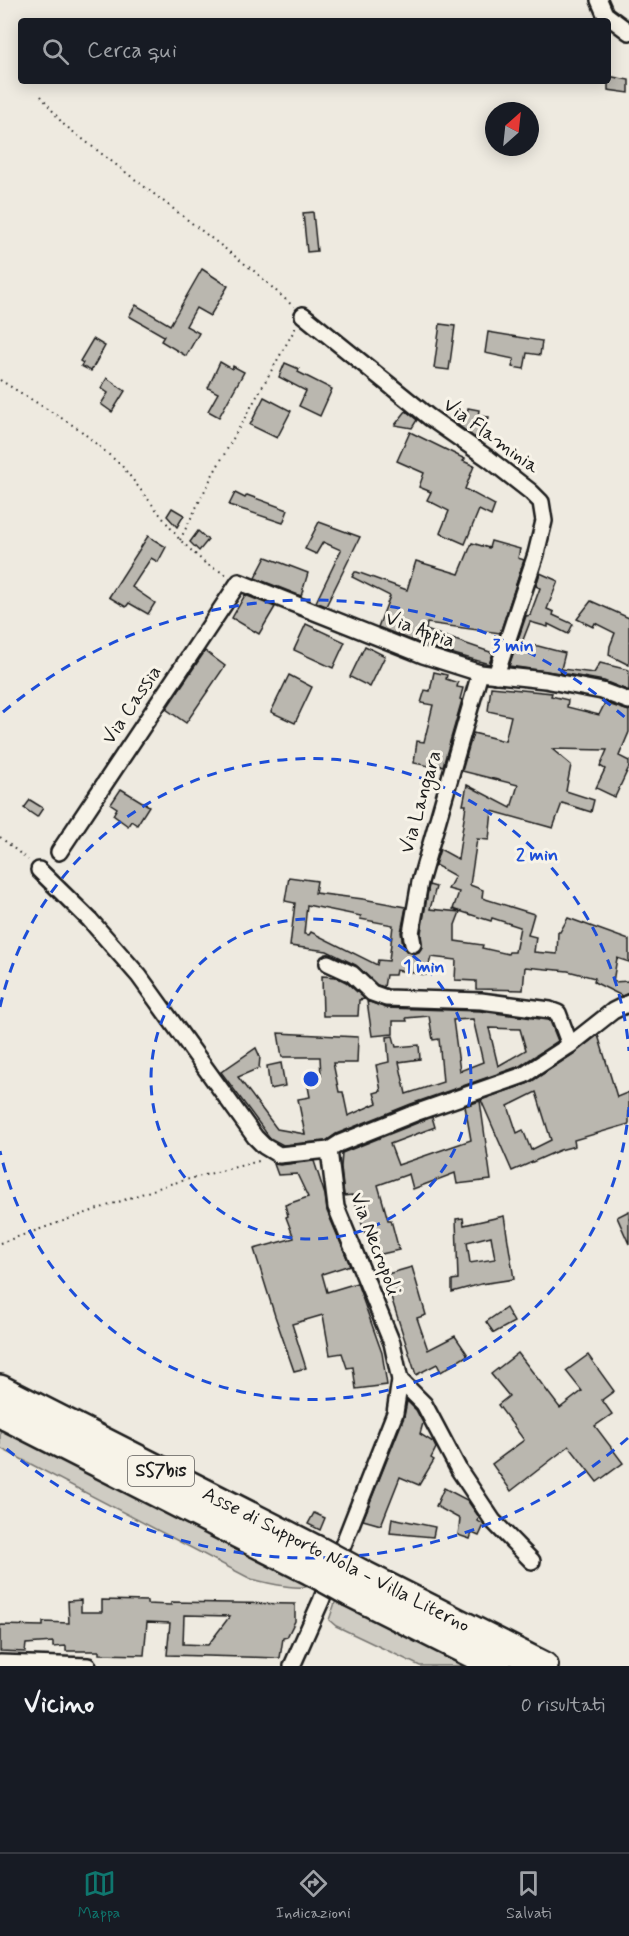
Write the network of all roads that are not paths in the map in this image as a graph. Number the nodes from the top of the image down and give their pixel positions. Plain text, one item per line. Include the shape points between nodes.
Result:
1 (599, 0) edge
2 (610, 18) edge
3 (611, 18) edge
4 (629, 32) edge
5 (303, 315) road end
6 (239, 582) joint
7 (480, 673) junction
8 (496, 675) junction
9 (629, 701) edge
10 (59, 852) dead end
11 (39, 870) road end
12 (413, 944) dead end
13 (328, 963) dead end
14 (629, 1003) edge
15 (570, 1045) junction
16 (328, 1150) junction
17 (400, 1380) junction
18 (0, 1389) edge
19 (0, 1413) edge
20 (532, 1561) dead end
21 (317, 1562) junction
22 (356, 1583) junction
23 (0, 1663) edge
24 (88, 1666) edge
25 (292, 1666) edge
26 (497, 1666) edge
27 (544, 1666) edge

1 - 2 street
3 - 4 street
5 - 8 street, Via Flaminia via 541,502 544,521 536,554
6 - 7 street, Via Appia via 423,655
6 - 10 street, Via Cassia
7 - 8 street, Via Appia
7 - 12 street, Via Langara via 420,882 411,933
8 - 9 street, Via Appia via 602,691
11 - 16 street via 139,976 264,1146 279,1155
13 - 15 street via 386,998 481,1001 550,1010 558,1013
14 - 15 street
15 - 16 street via 524,1076 415,1113
16 - 17 street, Via Necropoli via 336,1207 392,1343
17 - 20 street via 424,1404 459,1470 493,1521
17 - 25 street, Via Necropoli via 395,1413
18 - 21 highway, Asse di Supporto Nola - Villa Literno / SS7bis
19 - 21 highway, Asse di Supporto Nola - Villa Literno / SS7bis
21 - 22 highway, Asse di Supporto Nola - Villa Literno / SS7bis, bridge
22 - 26 highway, Asse di Supporto Nola - Villa Literno / SS7bis
22 - 27 highway, Asse di Supporto Nola - Villa Literno / SS7bis
23 - 24 street

